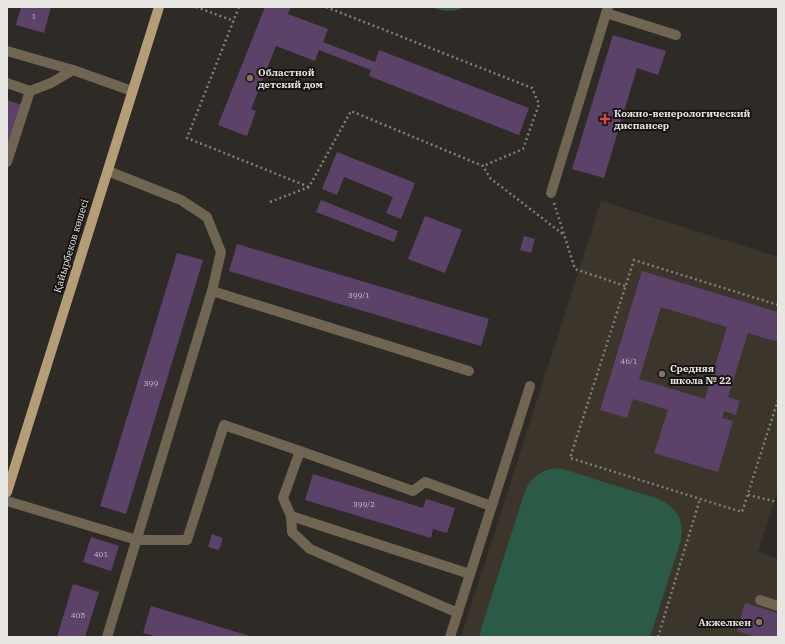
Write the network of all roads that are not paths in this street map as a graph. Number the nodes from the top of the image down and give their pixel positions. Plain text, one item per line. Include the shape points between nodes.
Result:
1 (159, 7) edge
2 (607, 10) edge
3 (676, 35) dead end
4 (7, 51) edge
5 (73, 70) junction
6 (7, 83) edge
7 (30, 91) junction
8 (132, 91) junction
9 (7, 162) edge
10 (108, 171) junction
11 (551, 193) road end
12 (212, 291) junction
13 (469, 371) dead end
14 (530, 386) dead end
15 (300, 451) junction
16 (10, 472) edge
17 (7, 492) edge
18 (7, 501) edge
19 (491, 506) junction
20 (291, 516) junction
21 (137, 540) junction
22 (470, 574) junction
23 (760, 600) dead end
24 (778, 606) edge
25 (458, 613) junction
26 (107, 637) edge
27 (450, 637) edge

1 - 8 main road, Қайырбеков көшесі
2 - 3 lane
2 - 11 lane
4 - 5 lane
5 - 7 lane via 51,83
5 - 8 lane
6 - 7 lane
7 - 9 lane
8 - 10 main road, Қайырбеков көшесі
10 - 12 lane via 181,200 207,217 221,252
10 - 16 main road, Қайырбеков көшесі
12 - 13 lane
12 - 21 lane
14 - 19 lane
15 - 19 lane via 413,491 425,482
15 - 20 lane via 283,498
15 - 21 lane via 224,425 187,540
16 - 17 main road, Қайырбеков көшесі
18 - 21 lane
19 - 22 lane
20 - 22 lane
20 - 25 lane via 292,532 310,549
21 - 26 lane
22 - 25 lane
23 - 24 lane
25 - 27 lane

